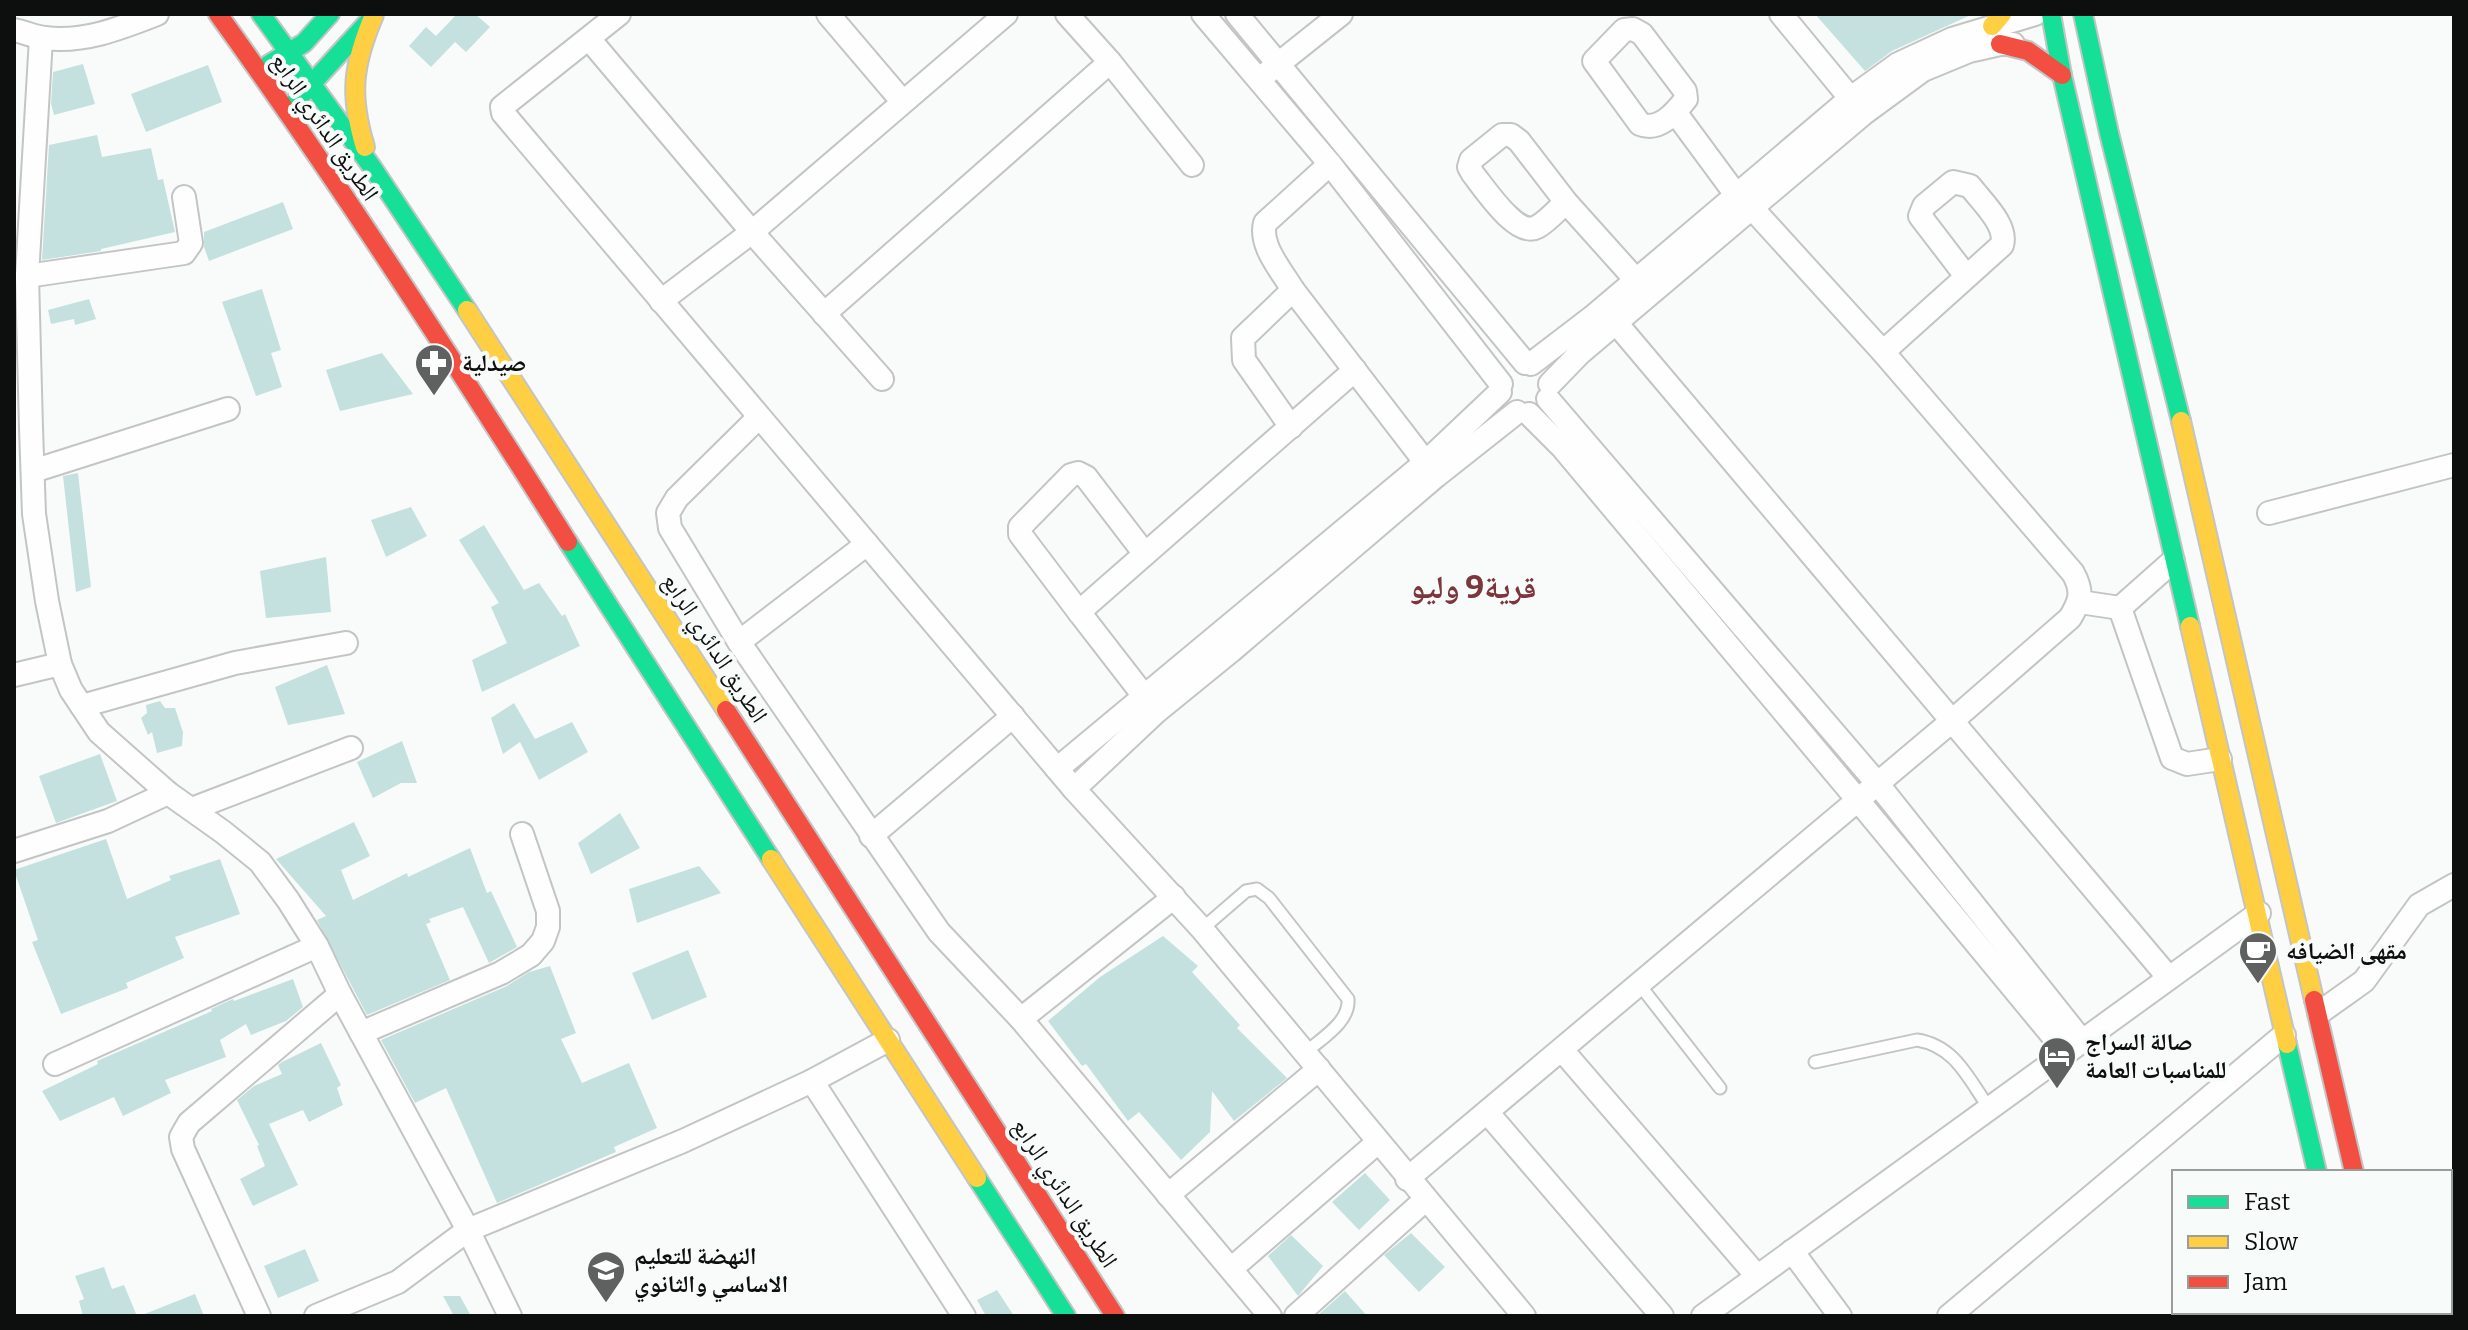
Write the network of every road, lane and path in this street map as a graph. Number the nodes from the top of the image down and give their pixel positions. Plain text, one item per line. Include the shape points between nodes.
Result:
1 (157, 14) edge
2 (218, 14) edge
3 (261, 14) edge
4 (330, 14) edge
5 (619, 14) edge
6 (828, 14) edge
7 (1006, 14) edge
8 (1067, 14) edge
9 (1203, 14) edge
10 (1237, 14) edge
11 (1341, 14) edge
12 (1781, 14) edge
13 (2035, 14) edge
14 (2051, 14) edge
15 (2083, 14) edge
16 (375, 15) edge
17 (1998, 28) edge
18 (14, 30) edge
19 (41, 38) junction
20 (590, 40) junction
21 (2056, 44) junction
22 (2089, 46) junction
23 (288, 54) junction
24 (1110, 62) junction
25 (1279, 64) junction
26 (258, 70) junction
27 (2062, 75) junction
28 (1260, 79) junction
29 (312, 86) junction
30 (902, 101) junction
31 (1857, 106) junction
32 (287, 110) junction
33 (1675, 112) junction
34 (1330, 164) junction
35 (1192, 165) dead end
36 (372, 167) junction
37 (184, 197) dead end
38 (1566, 202) junction
39 (1745, 202) junction
40 (752, 232) junction
41 (27, 276) junction
42 (1966, 276) dead end
43 (1636, 280) junction
44 (1293, 290) junction
45 (661, 301) junction
46 (824, 314) junction
47 (1617, 324) junction
48 (1883, 352) junction
49 (1528, 364) junction
50 (1355, 370) junction
51 (882, 379) dead end
52 (1500, 388) junction
53 (22, 389) edge
54 (1549, 392) junction
55 (228, 409) dead end
56 (1523, 413) junction
57 (759, 417) junction
58 (1291, 427) junction
59 (2454, 465) edge
60 (1431, 469) junction
61 (33, 471) junction
62 (2269, 513) dead end
63 (2205, 526) junction
64 (2167, 535) junction
65 (867, 544) junction
66 (1145, 554) junction
67 (2173, 561) junction
68 (2080, 602) junction
69 (2120, 608) junction
70 (1079, 612) junction
71 (739, 642) junction
72 (346, 643) dead end
73 (60, 664) junction
74 (14, 675) edge
75 (1150, 704) junction
76 (82, 706) junction
77 (1013, 716) junction
78 (1952, 721) junction
79 (351, 748) dead end
80 (2220, 759) junction
81 (1057, 769) junction
82 (1877, 783) junction
83 (1074, 789) junction
84 (168, 793) junction
85 (1857, 799) junction
86 (192, 809) junction
87 (522, 834) dead end
88 (871, 836) junction
89 (14, 851) edge
90 (2454, 885) edge
91 (1174, 897) junction
92 (2259, 913) junction
93 (1202, 929) junction
94 (317, 946) junction
95 (2169, 978) junction
96 (1639, 984) junction
97 (340, 994) junction
98 (2319, 1013) junction
99 (1021, 1019) junction
100 (361, 1033) junction
101 (2284, 1035) junction
102 (888, 1040) junction
103 (2074, 1047) junction
104 (1562, 1050) junction
105 (1313, 1060) junction
106 (1815, 1062) dead end
107 (55, 1064) dead end
108 (812, 1081) junction
109 (1720, 1088) dead end
110 (1989, 1108) junction
111 (1487, 1112) junction
112 (1378, 1142) junction
113 (2317, 1170) edge
114 (2354, 1170) edge
115 (1407, 1179) junction
116 (1168, 1195) junction
117 (1425, 1200) junction
118 (468, 1230) junction
119 (1792, 1251) junction
120 (1231, 1269) junction
121 (1757, 1276) junction
122 (259, 1316) edge
123 (316, 1316) edge
124 (510, 1316) edge
125 (964, 1316) edge
126 (1066, 1316) edge
127 (1115, 1316) edge
128 (1270, 1316) edge
129 (1296, 1316) edge
130 (1524, 1316) edge
131 (1662, 1316) edge
132 (1703, 1316) edge
133 (1840, 1316) edge
134 (1949, 1316) edge

1 - 19 street via 121,29 69,40
2 - 26 main road, الطريق الدائري الرابع
3 - 23 main road, الطريق الدائري الرابع
4 - 23 main road
5 - 20 street
6 - 30 street
7 - 30 street
8 - 24 street
9 - 28 street
10 - 25 street
11 - 25 street
12 - 31 street
13 - 17 street
14 - 21 main road
15 - 22 main road
16 - 29 main road
16 - 36 main road via 352,84
17 - 21 street
17 - 27 main road
17 - 31 street via 1898,64
18 - 19 street
19 - 41 street
20 - 40 street
20 - 45 street via 502,110
21 - 22 street
21 - 27 main road
22 - 63 main road
23 - 26 main road
23 - 29 main road, الطريق الدائري الرابع
24 - 35 street
24 - 46 street
25 - 28 street
25 - 49 street
26 - 32 main road, الطريق الدائري الرابع
27 - 64 main road
28 - 34 street
29 - 32 main road
29 - 36 main road, الطريق الدائري الرابع
30 - 40 street
31 - 39 street
32 - 102 main road, الطريق الدائري الرابع
33 - 33 street via 1686,99 1685,91 1642,34 1624,30 1596,57 1596,66 1640,124 1658,125
33 - 39 street
34 - 44 street via 1263,229 1266,245
34 - 52 street
36 - 127 main road, الطريق الدائري الرابع
37 - 41 street via 191,243 184,253
38 - 38 street via 1511,135 1502,135 1471,160 1473,174 1525,229 1536,228
38 - 43 street
39 - 43 street
39 - 47 street
39 - 48 street
40 - 45 street
40 - 46 street
41 - 53 street
42 - 48 street
43 - 49 street
44 - 50 street
44 - 58 street via 1243,338 1244,360
45 - 57 street
46 - 51 street
47 - 54 street via 1580,353
47 - 78 street
48 - 68 street via 2073,573
49 - 52 street via 1507,372
49 - 54 street via 1540,368
50 - 58 street
50 - 60 street
52 - 56 street via 1506,404
52 - 60 street
53 - 61 street
54 - 56 street via 1541,409
54 - 82 street
55 - 61 street
56 - 60 street
56 - 85 street via 1562,447
57 - 65 street
57 - 71 street via 668,513 670,528
58 - 66 street
59 - 62 street
60 - 75 street via 1231,651
61 - 73 street via 42,572
63 - 64 main road
63 - 98 main road
64 - 67 main road
65 - 71 street
65 - 77 street
66 - 70 street
66 - 70 street via 1086,477 1071,475 1020,527 1020,534
67 - 69 street
67 - 80 main road
68 - 69 street
68 - 78 street via 2070,618
69 - 80 street via 2172,758 2187,764
70 - 75 street
71 - 88 street
72 - 76 street via 235,663
73 - 74 street
73 - 76 street
75 - 81 street
75 - 83 street
76 - 84 street via 99,732
77 - 81 street
77 - 88 street
78 - 82 street
78 - 95 street
79 - 86 street
80 - 92 main road
81 - 83 street
82 - 85 street
82 - 103 street
83 - 91 street
84 - 86 street
84 - 89 street via 108,821
85 - 96 street
85 - 103 street
86 - 94 street via 260,862
87 - 100 street via 548,911 543,941 501,973
88 - 99 street via 939,932
90 - 98 street via 2419,905 2364,981
91 - 93 street
91 - 99 street
92 - 95 street
92 - 101 main road
93 - 105 street
93 - 105 lane via 1246,891 1257,889 1269,898 1348,999 1344,1018
94 - 97 street
94 - 107 street
95 - 103 street
96 - 104 street
96 - 109 lane
97 - 100 street
97 - 122 street via 189,1123 181,1137
98 - 114 main road
99 - 116 street
100 - 118 street
101 - 113 main road
101 - 134 street
102 - 108 street
102 - 126 main road, الطريق الدائري الرابع
103 - 110 street
104 - 111 street
104 - 121 street
105 - 112 street
105 - 116 street
106 - 110 lane via 1917,1040 1934,1043 1949,1052
108 - 118 street
108 - 125 street
110 - 119 street
111 - 115 street
111 - 131 street
112 - 115 street
112 - 120 street
115 - 117 street
116 - 120 street
117 - 129 street
117 - 130 street
118 - 123 street via 398,1282
118 - 124 street
119 - 121 street
119 - 133 street
120 - 128 street
121 - 132 street

